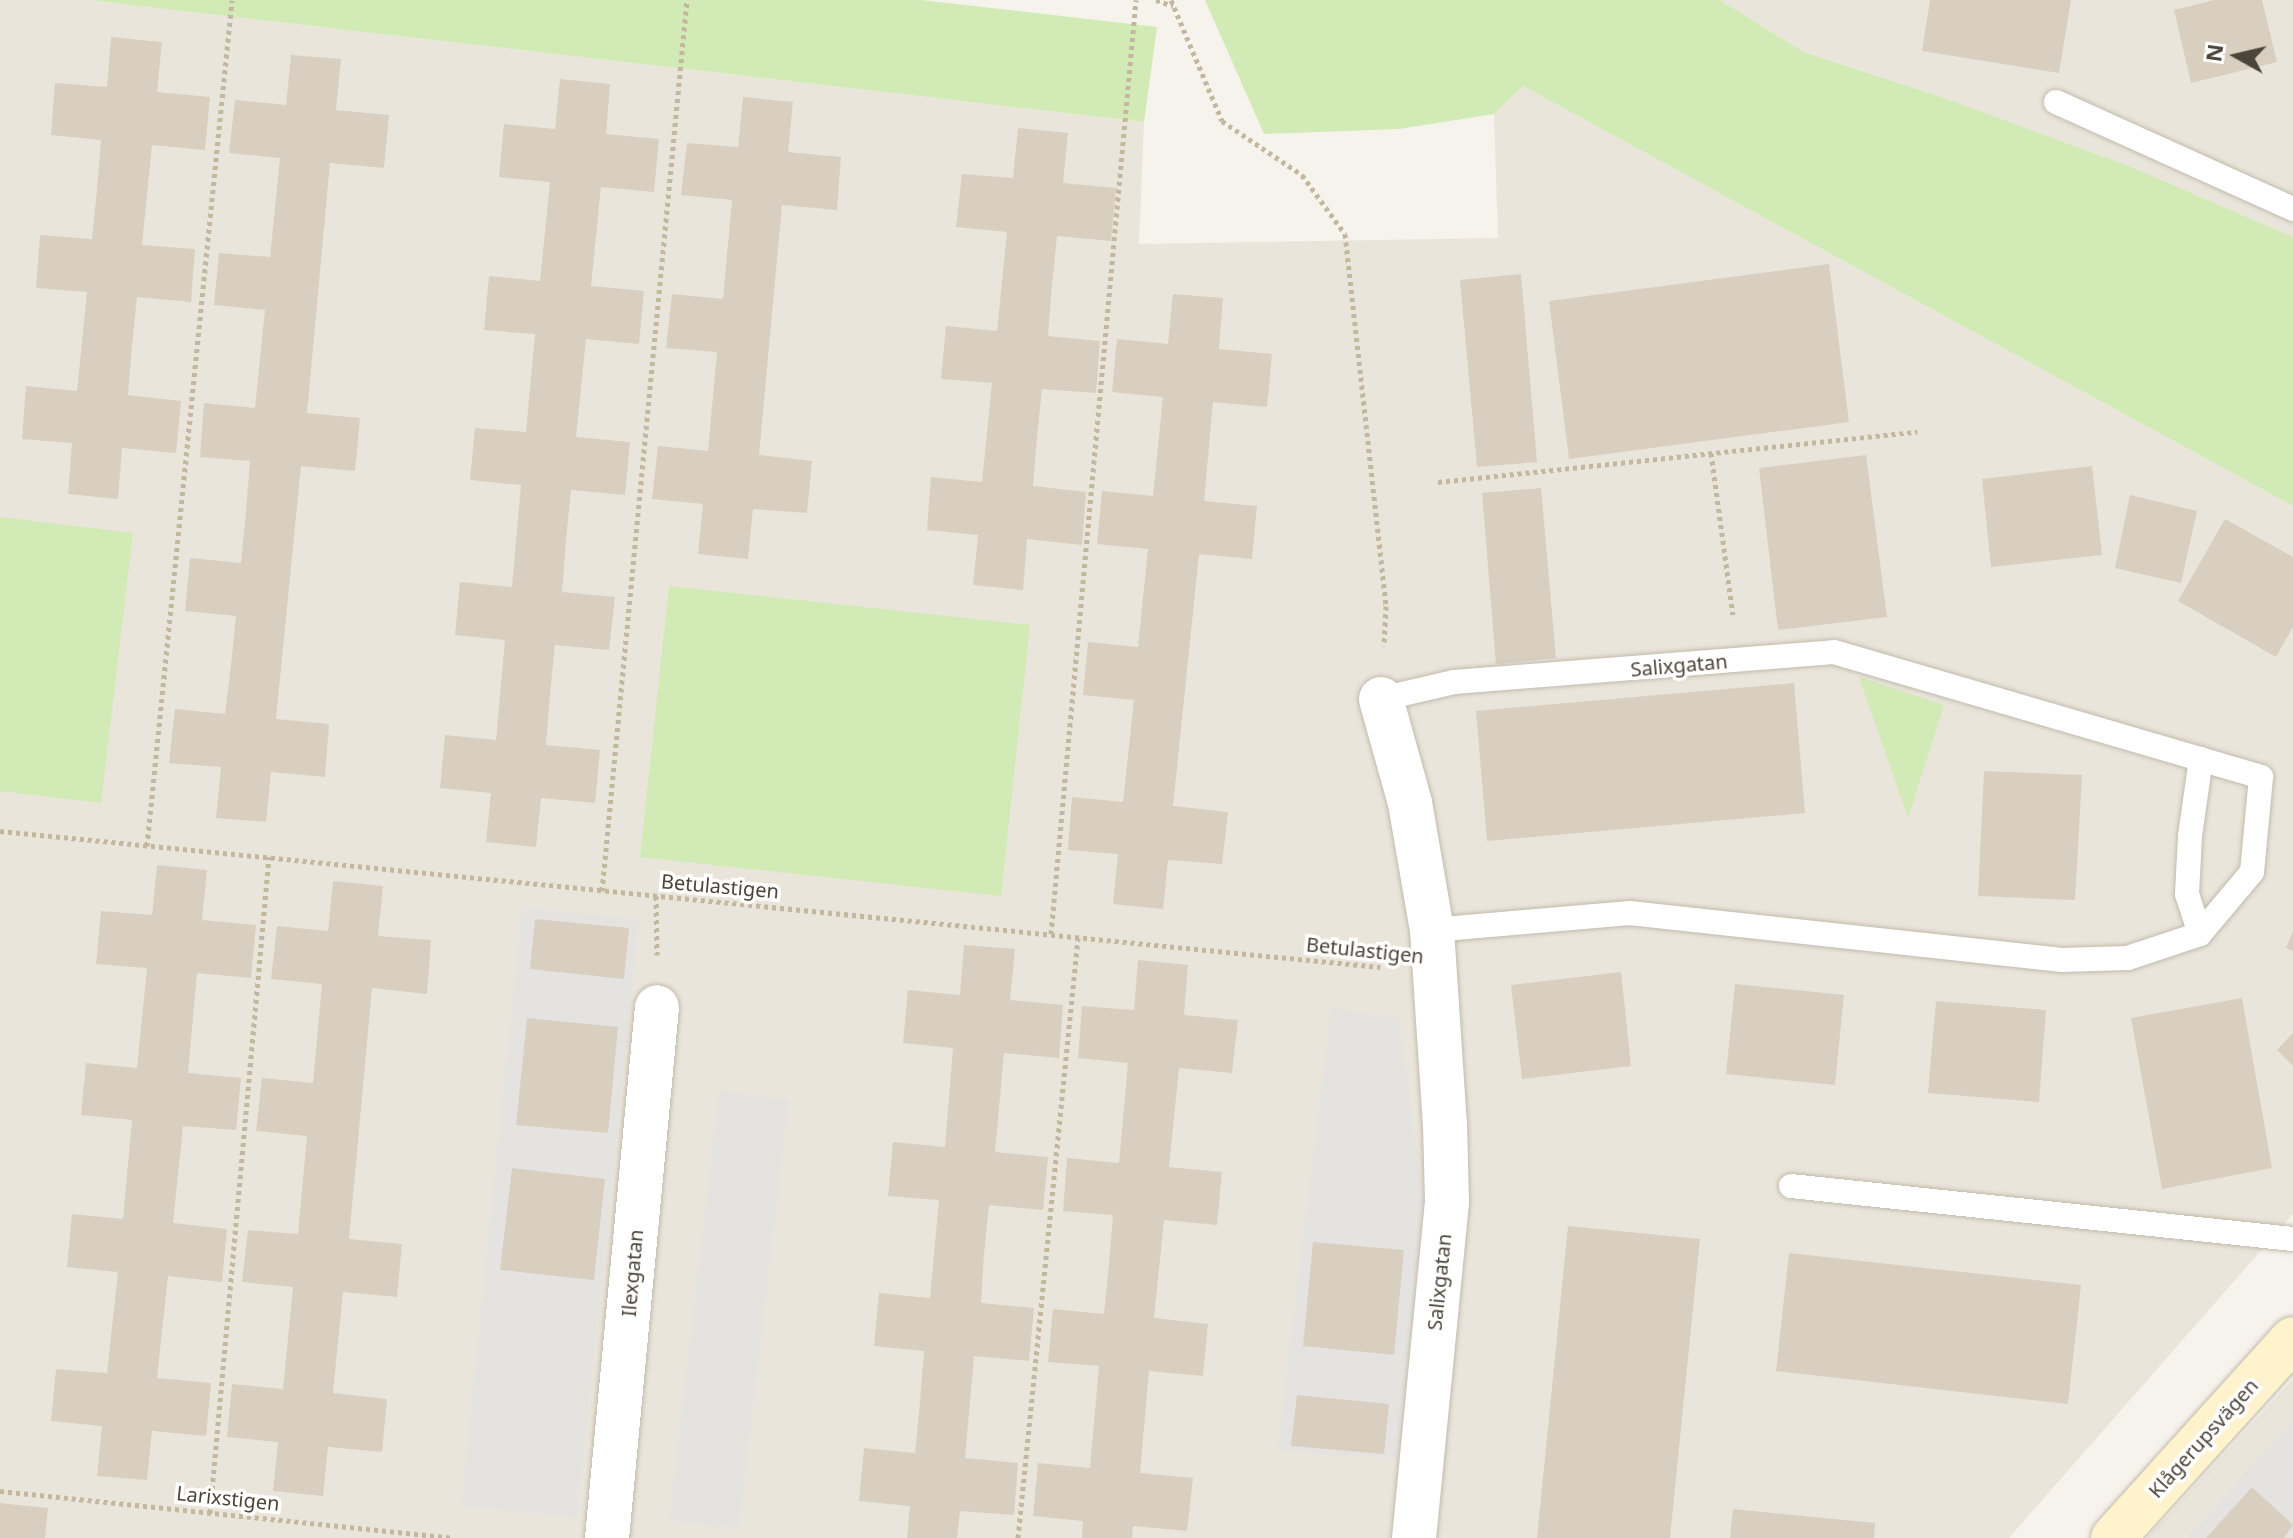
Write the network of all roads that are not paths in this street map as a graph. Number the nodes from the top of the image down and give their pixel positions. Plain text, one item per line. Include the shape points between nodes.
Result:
1 (2056, 102) dead end
2 (2293, 209) edge
3 (1381, 699) joint
4 (2201, 759) junction
5 (1432, 930) junction
6 (2200, 934) junction
7 (657, 1007) dead end
8 (1791, 1186) dead end
9 (2293, 1239) edge
10 (2293, 1339) edge
11 (607, 1538) edge
12 (1414, 1538) edge
13 (2113, 1538) edge

1 - 2 lane
3 - 4 lane, Salixgatan via 1454,682 1834,652
3 - 5 street, Salixgatan via 1410,803
4 - 6 lane via 2187,894
4 - 6 lane, Salixgatan via 2261,777 2252,872
5 - 6 lane via 1630,913 2062,960 2128,958
5 - 12 street, Salixgatan via 1447,1202
7 - 11 street, Ilexgatan
8 - 9 lane
10 - 13 street, Klågerupsvägen

